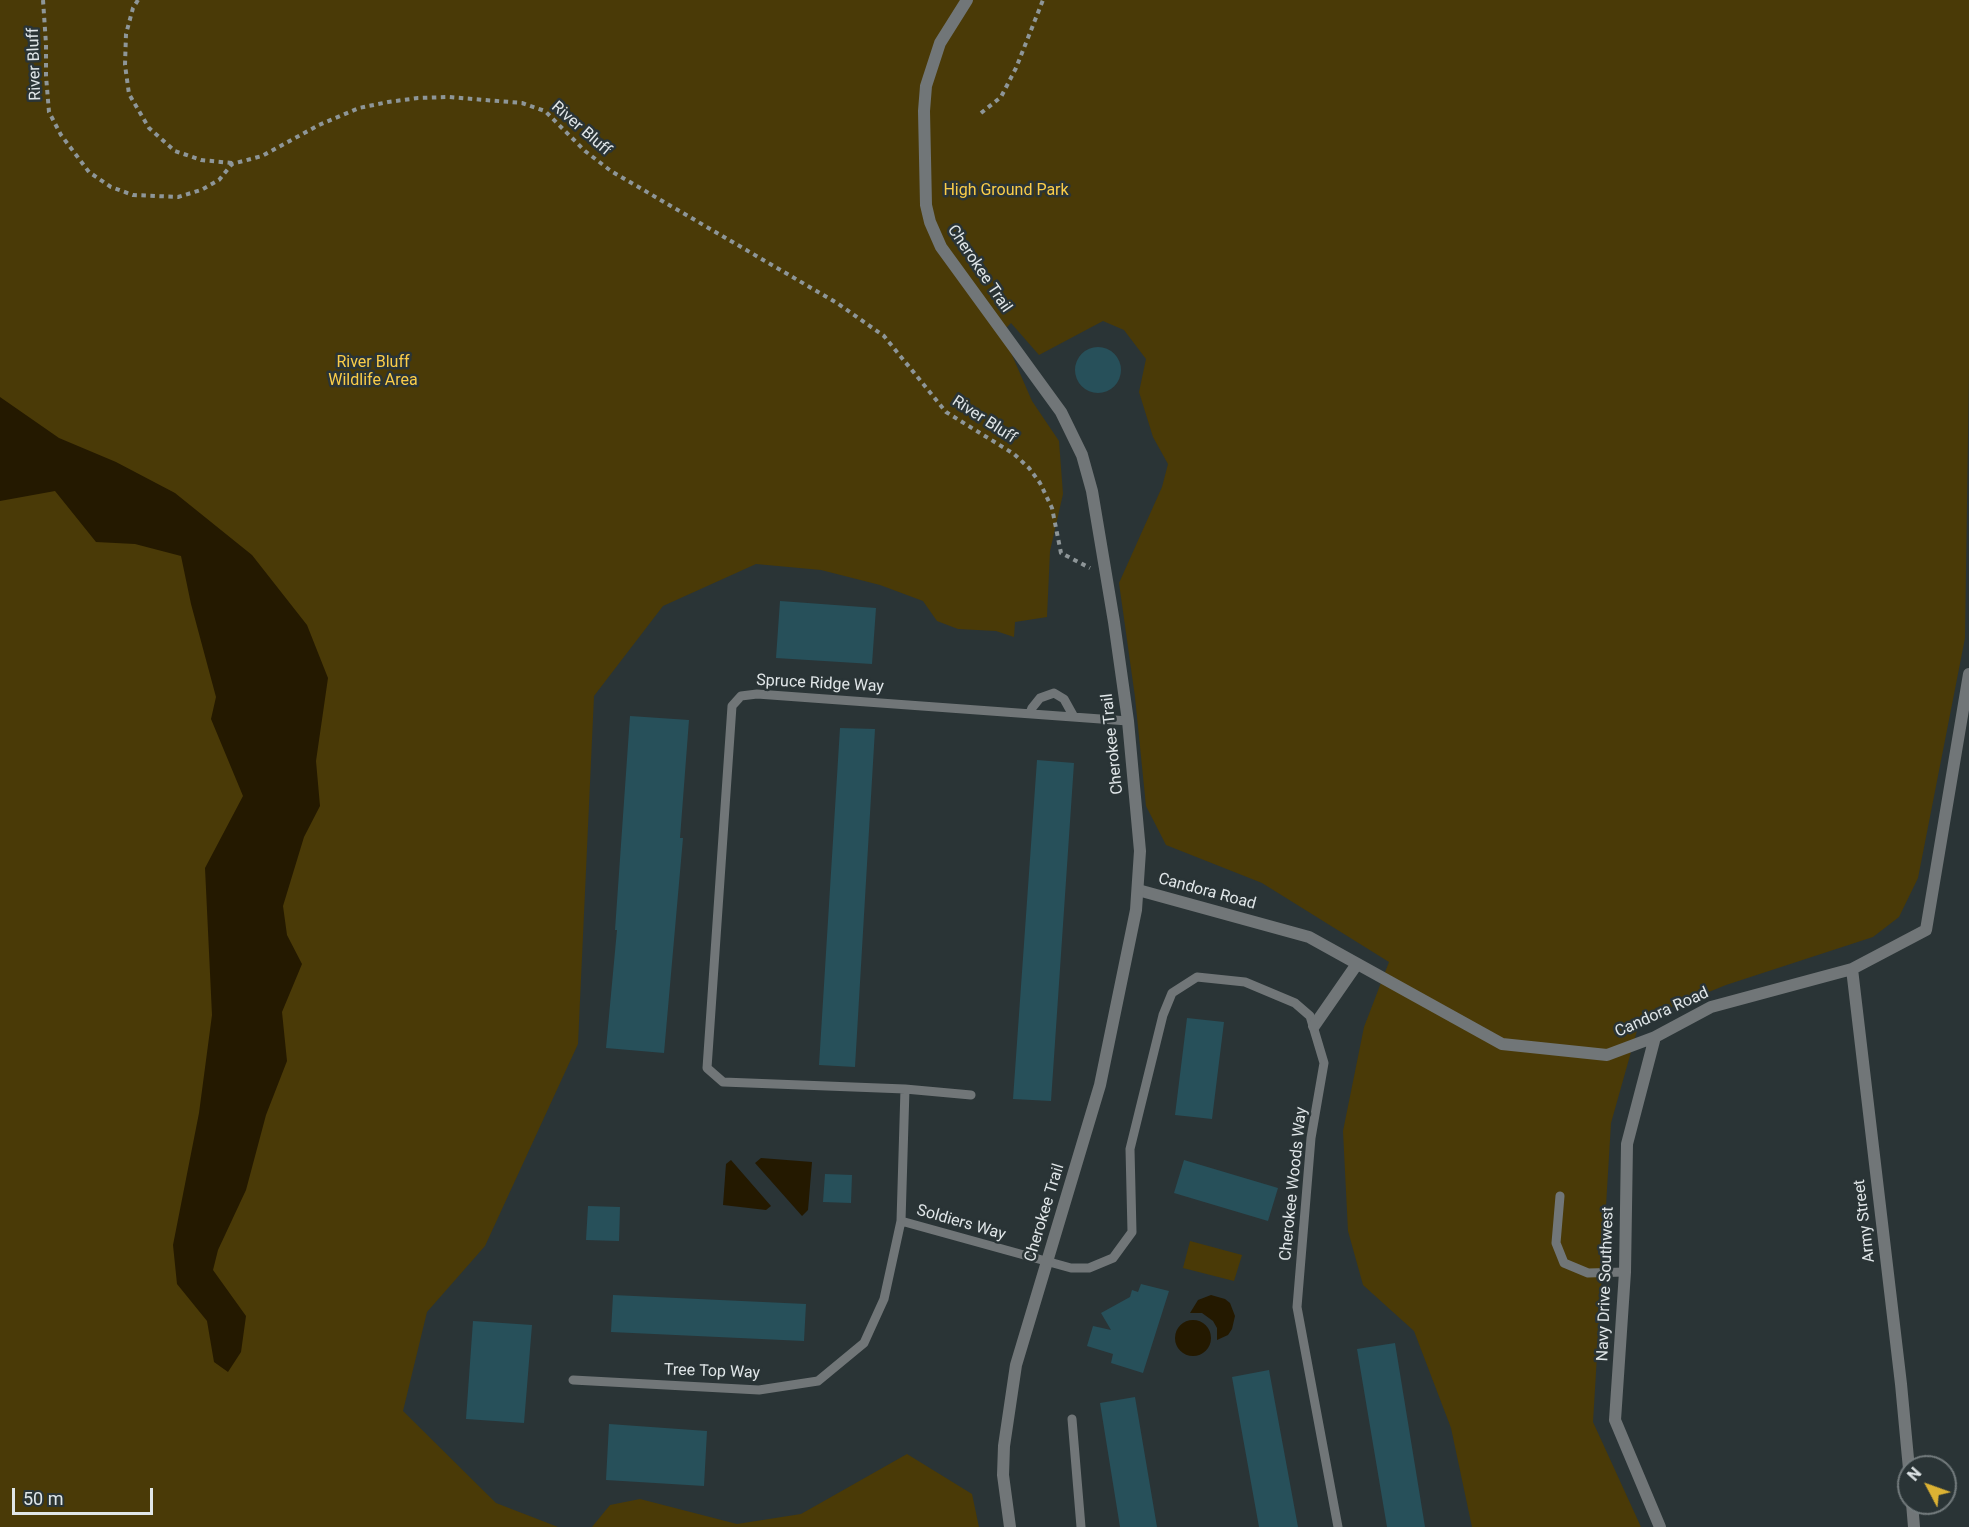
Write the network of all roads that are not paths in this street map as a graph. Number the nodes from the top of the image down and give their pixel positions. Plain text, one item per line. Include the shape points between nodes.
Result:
1 (967, 0) edge
2 (1969, 674) edge
3 (1030, 713) junction
4 (1074, 717) junction
5 (1128, 721) junction
6 (1138, 891) junction
7 (1357, 964) junction
8 (1852, 969) junction
9 (1314, 1026) junction
10 (1654, 1037) junction
11 (905, 1089) junction
12 (971, 1095) dead end
13 (1560, 1196) dead end
14 (901, 1221) junction
15 (1047, 1263) junction
16 (1625, 1272) junction
17 (573, 1380) dead end
18 (1071, 1419) dead end
19 (1908, 1455) edge
20 (1010, 1527) edge
21 (1081, 1527) edge
22 (1338, 1527) edge
23 (1660, 1527) edge

1 - 5 street, Cherokee Trail via 940,43 926,86 926,205 941,247 1061,412 1074,438 1092,491
2 - 8 street, Candora Road via 1926,930
3 - 4 lane, Spruce Ridge Way
3 - 4 lane via 1040,698 1054,693 1064,699
3 - 11 lane, Spruce Ridge Way via 758,694 741,696 732,706 706,1068 723,1082
4 - 5 lane, Spruce Ridge Way
5 - 6 street, Cherokee Trail via 1140,851
6 - 7 street, Candora Road via 1309,937
6 - 15 street, Cherokee Trail via 1100,1085
7 - 9 street
7 - 10 street, Candora Road via 1502,1044 1607,1055
8 - 10 street, Candora Road via 1711,1007
8 - 19 street, Army Street
9 - 15 lane, Cherokee Woods Way via 1310,1016 1295,1003 1245,982 1197,977 1172,993 1130,1149 1132,1232 1113,1258 1089,1268
9 - 22 lane, Cherokee Woods Way via 1324,1063 1311,1138 1297,1307
10 - 16 street, Navy Drive Southwest via 1627,1144
11 - 12 lane
11 - 14 lane, Tree Top Way
13 - 16 lane via 1556,1243 1564,1263 1588,1273
14 - 15 lane, Soldiers Way
14 - 17 lane, Tree Top Way via 884,1299 864,1343 818,1381 759,1390
15 - 20 street, Cherokee Trail via 1016,1365 1009,1407 1004,1475
16 - 23 street, Navy Drive Southwest via 1615,1420
18 - 21 lane

